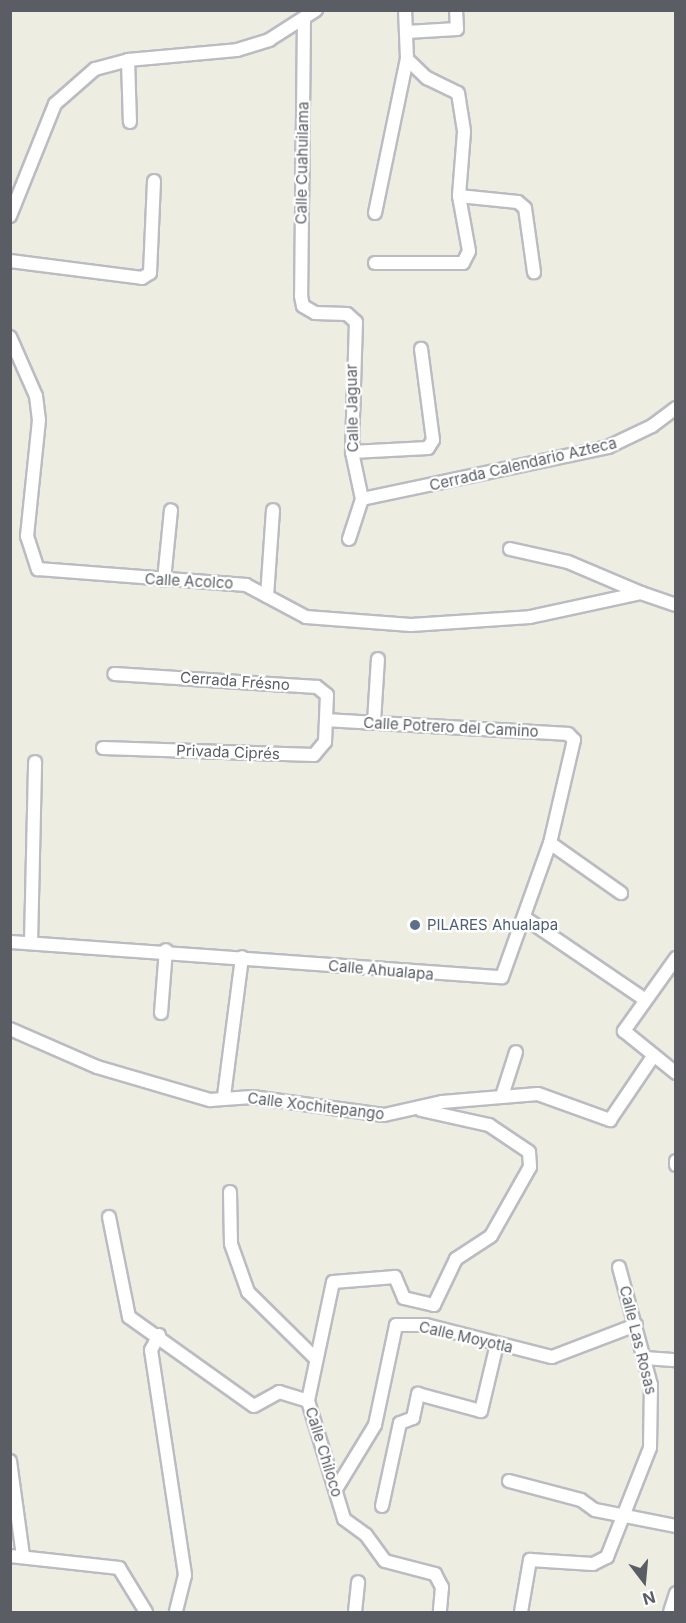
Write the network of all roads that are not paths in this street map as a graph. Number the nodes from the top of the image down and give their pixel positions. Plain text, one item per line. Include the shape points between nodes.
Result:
1 (316, 10) edge
2 (405, 10) edge
3 (456, 10) edge
4 (304, 19) junction
5 (407, 32) junction
6 (408, 59) junction
7 (128, 60) junction
8 (130, 122) dead end
9 (154, 181) dead end
10 (459, 196) junction
11 (375, 213) dead end
12 (10, 216) edge
13 (10, 261) edge
14 (375, 263) dead end
15 (534, 272) dead end
16 (354, 315) joint
17 (10, 337) edge
18 (421, 349) dead end
19 (675, 408) edge
20 (352, 452) junction
21 (362, 499) junction
22 (171, 510) dead end
23 (273, 510) dead end
24 (349, 539) dead end
25 (510, 549) dead end
26 (164, 580) junction
27 (641, 593) junction
28 (267, 596) junction
29 (675, 605) edge
30 (378, 659) dead end
31 (114, 674) dead end
32 (326, 720) junction
33 (374, 722) junction
34 (574, 740) joint
35 (103, 748) dead end
36 (34, 762) dead end
37 (550, 843) junction
38 (621, 893) dead end
39 (525, 918) junction
40 (10, 942) edge
41 (31, 943) junction
42 (166, 950) junction
43 (242, 957) junction
44 (675, 958) edge
45 (644, 999) junction
46 (161, 1013) dead end
47 (10, 1029) edge
48 (516, 1052) dead end
49 (654, 1055) junction
50 (675, 1073) edge
51 (224, 1096) junction
52 (502, 1096) junction
53 (421, 1110) junction
54 (230, 1192) dead end
55 (109, 1216) dead end
56 (619, 1267) dead end
57 (434, 1305) junction
58 (426, 1325) junction
59 (636, 1325) junction
60 (159, 1335) junction
61 (497, 1344) junction
62 (314, 1357) junction
63 (645, 1358) junction
64 (675, 1360) edge
65 (308, 1401) junction
66 (10, 1461) edge
67 (509, 1481) dead end
68 (336, 1489) junction
69 (382, 1506) dead end
70 (626, 1518) junction
71 (675, 1526) edge
72 (16, 1556) edge
73 (358, 1582) dead end
74 (675, 1593) edge
75 (146, 1612) edge
76 (176, 1612) edge
77 (355, 1612) edge
78 (440, 1612) edge
79 (520, 1612) edge
80 (670, 1612) edge

1 - 4 street
2 - 5 street
3 - 5 street via 457,29
4 - 7 street via 237,50
4 - 16 street, Calle Cuahuilama via 303,306 315,313
5 - 6 street
6 - 10 street via 427,78 458,93 464,132
6 - 11 street
7 - 8 street
7 - 12 street via 95,69 56,104
9 - 13 street via 150,273 142,278
10 - 14 street via 469,251 463,263
10 - 15 street via 518,202 525,208
16 - 20 street, Calle Jaguar
17 - 26 street, Calle Acolco via 36,396 39,420 27,536 30,557 49,573
18 - 20 street via 433,440 428,448
19 - 21 street, Cerrada Calendario Azteca via 652,426 608,447
20 - 21 street, Calle Jaguar
21 - 24 street
22 - 26 street
23 - 28 street
25 - 27 street via 568,562
26 - 28 street, Calle Acolco via 246,585
27 - 28 street, Calle Acolco via 530,617 411,625 306,617
27 - 29 street
30 - 33 street
31 - 32 street, Cerrada Frésno via 317,687 327,695
32 - 33 street, Calle Potrero del Camino
32 - 35 street, Privada Ciprés via 323,748 314,755
33 - 34 street, Calle Potrero del Camino via 568,734
34 - 37 street, Calle Ahualapa
36 - 41 street
37 - 38 street
37 - 39 street, Calle Ahualapa
39 - 43 street, Calle Ahualapa via 502,977 486,980
39 - 45 street
40 - 41 street, Calle Ahualapa
41 - 42 street, Calle Ahualapa
42 - 43 street, Calle Ahualapa
42 - 46 street
43 - 51 street
44 - 45 street
45 - 49 street via 624,1031
47 - 51 street, Calle Xochitepango via 97,1067 210,1100
48 - 52 street
49 - 50 street
49 - 52 street, Calle Xochitepango via 610,1120 538,1094
51 - 53 street, Calle Xochitepango via 384,1116
52 - 53 street, Calle Xochitepango
53 - 57 street via 489,1125 533,1159 491,1236 456,1259
54 - 62 street via 231,1244 248,1292
55 - 60 street via 124,1310
56 - 59 street, Calle Las Rosas
57 - 58 street
57 - 62 street, Calle Chiloco via 404,1298 395,1277 339,1279 333,1282
58 - 61 street, Calle Moyotla
58 - 68 street, Calle Moyotla via 396,1325 393,1330 375,1425
59 - 61 street, Calle Moyotla via 552,1357
59 - 63 street, Calle Las Rosas
60 - 65 street via 254,1406 279,1392
60 - 76 street via 151,1350 185,1575
61 - 69 street via 481,1411 418,1394 413,1418 400,1423
62 - 65 street, Calle Chiloco
63 - 64 street
63 - 70 street, Calle Las Rosas via 654,1411 650,1448
65 - 68 street, Calle Chiloco
66 - 72 street
67 - 70 street
68 - 78 street, Calle Chiloco via 345,1519 385,1561 439,1578
70 - 71 street
70 - 79 street, Calle Las Rosas via 601,1563 530,1560
72 - 75 street via 119,1568
73 - 77 street
74 - 80 street

